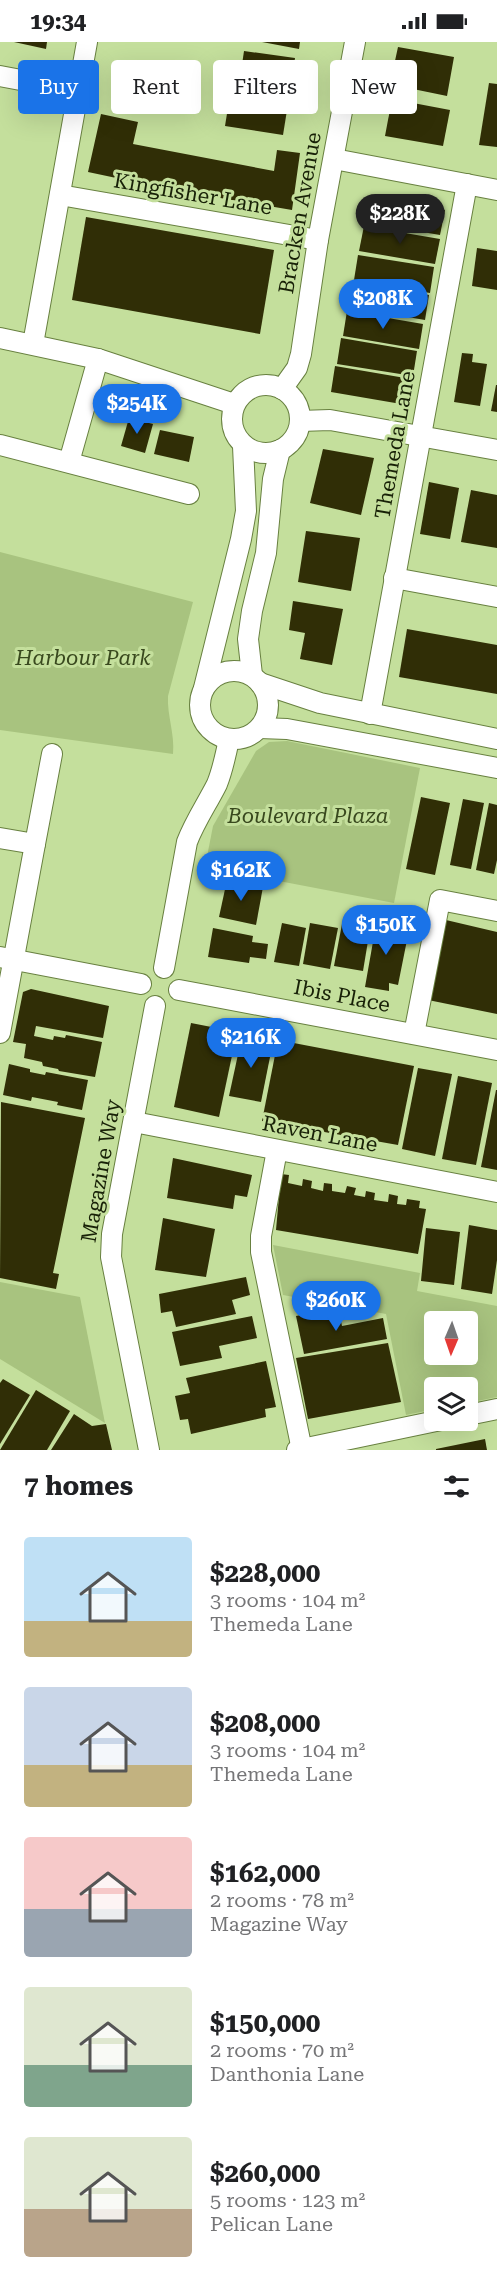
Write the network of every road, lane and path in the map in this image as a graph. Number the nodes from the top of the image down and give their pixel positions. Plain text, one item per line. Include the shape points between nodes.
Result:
1 (87, 42) edge
2 (355, 42) edge
3 (84, 60) edge
4 (0, 76) edge
5 (18, 79) edge
6 (75, 114) edge
7 (334, 159) junction
8 (467, 184) junction
9 (497, 190) edge
10 (60, 195) junction
11 (318, 240) junction
12 (0, 338) edge
13 (33, 344) junction
14 (98, 358) junction
15 (282, 388) junction
16 (234, 404) junction
17 (300, 421) junction
18 (421, 436) junction
19 (0, 445) edge
20 (243, 446) junction
21 (280, 450) junction
22 (497, 450) edge
23 (69, 462) junction
24 (189, 494) dead end
25 (394, 578) junction
26 (497, 597) edge
27 (256, 679) junction
28 (204, 688) junction
29 (370, 714) junction
30 (260, 728) junction
31 (229, 739) junction
32 (497, 739) edge
33 (52, 754) dead end
34 (497, 768) edge
35 (0, 838) edge
36 (35, 844) junction
37 (497, 911) edge
38 (7, 958) edge
39 (164, 968) junction
40 (141, 984) junction
41 (179, 990) junction
42 (155, 1006) junction
43 (0, 1033) edge
44 (414, 1034) junction
45 (497, 1050) edge
46 (134, 1122) junction
47 (277, 1150) junction
48 (497, 1192) edge
49 (497, 1409) edge
50 (478, 1413) edge
51 (424, 1424) edge
52 (149, 1450) edge
53 (300, 1450) edge

1 - 3 street
2 - 7 street, Bracken Avenue
4 - 5 street
6 - 10 street
7 - 8 street
7 - 11 street, Bracken Avenue
8 - 9 street
8 - 18 street, Themeda Lane
10 - 11 street, Kingfisher Lane
10 - 13 street
11 - 15 street, Bracken Avenue via 302,354
12 - 13 street
13 - 14 street
14 - 16 street
14 - 23 street
15 - 16 street via 254,386
15 - 17 street via 298,406
16 - 20 street via 231,425
17 - 18 street via 330,420
17 - 21 street via 291,443
18 - 22 street
18 - 25 street, Themeda Lane
19 - 23 street
20 - 21 street via 268,454
20 - 28 street via 246,511
21 - 27 street via 273,478 266,553 249,630
23 - 24 street
25 - 26 street
25 - 29 street, Themeda Lane
27 - 28 street via 240,671 222,673
27 - 29 street via 320,703
27 - 30 street via 267,693 269,706
28 - 31 street via 200,699 202,717 208,727
29 - 32 street
30 - 31 street via 239,739
30 - 34 street via 287,729
31 - 39 street via 217,783 187,842
33 - 36 street
35 - 36 street
36 - 38 street
37 - 44 street via 440,900
38 - 40 street
38 - 43 street
39 - 40 street via 147,972
39 - 41 street via 175,976
40 - 42 street via 144,999
41 - 42 street via 173,1001
41 - 44 street, Ibis Place
42 - 46 street, Magazine Way
44 - 45 street, Ibis Place
46 - 47 street, Raven Lane
46 - 52 street, Magazine Way via 111,1257
47 - 48 street, Raven Lane
47 - 53 street via 261,1252
49 - 50 street
51 - 53 street

